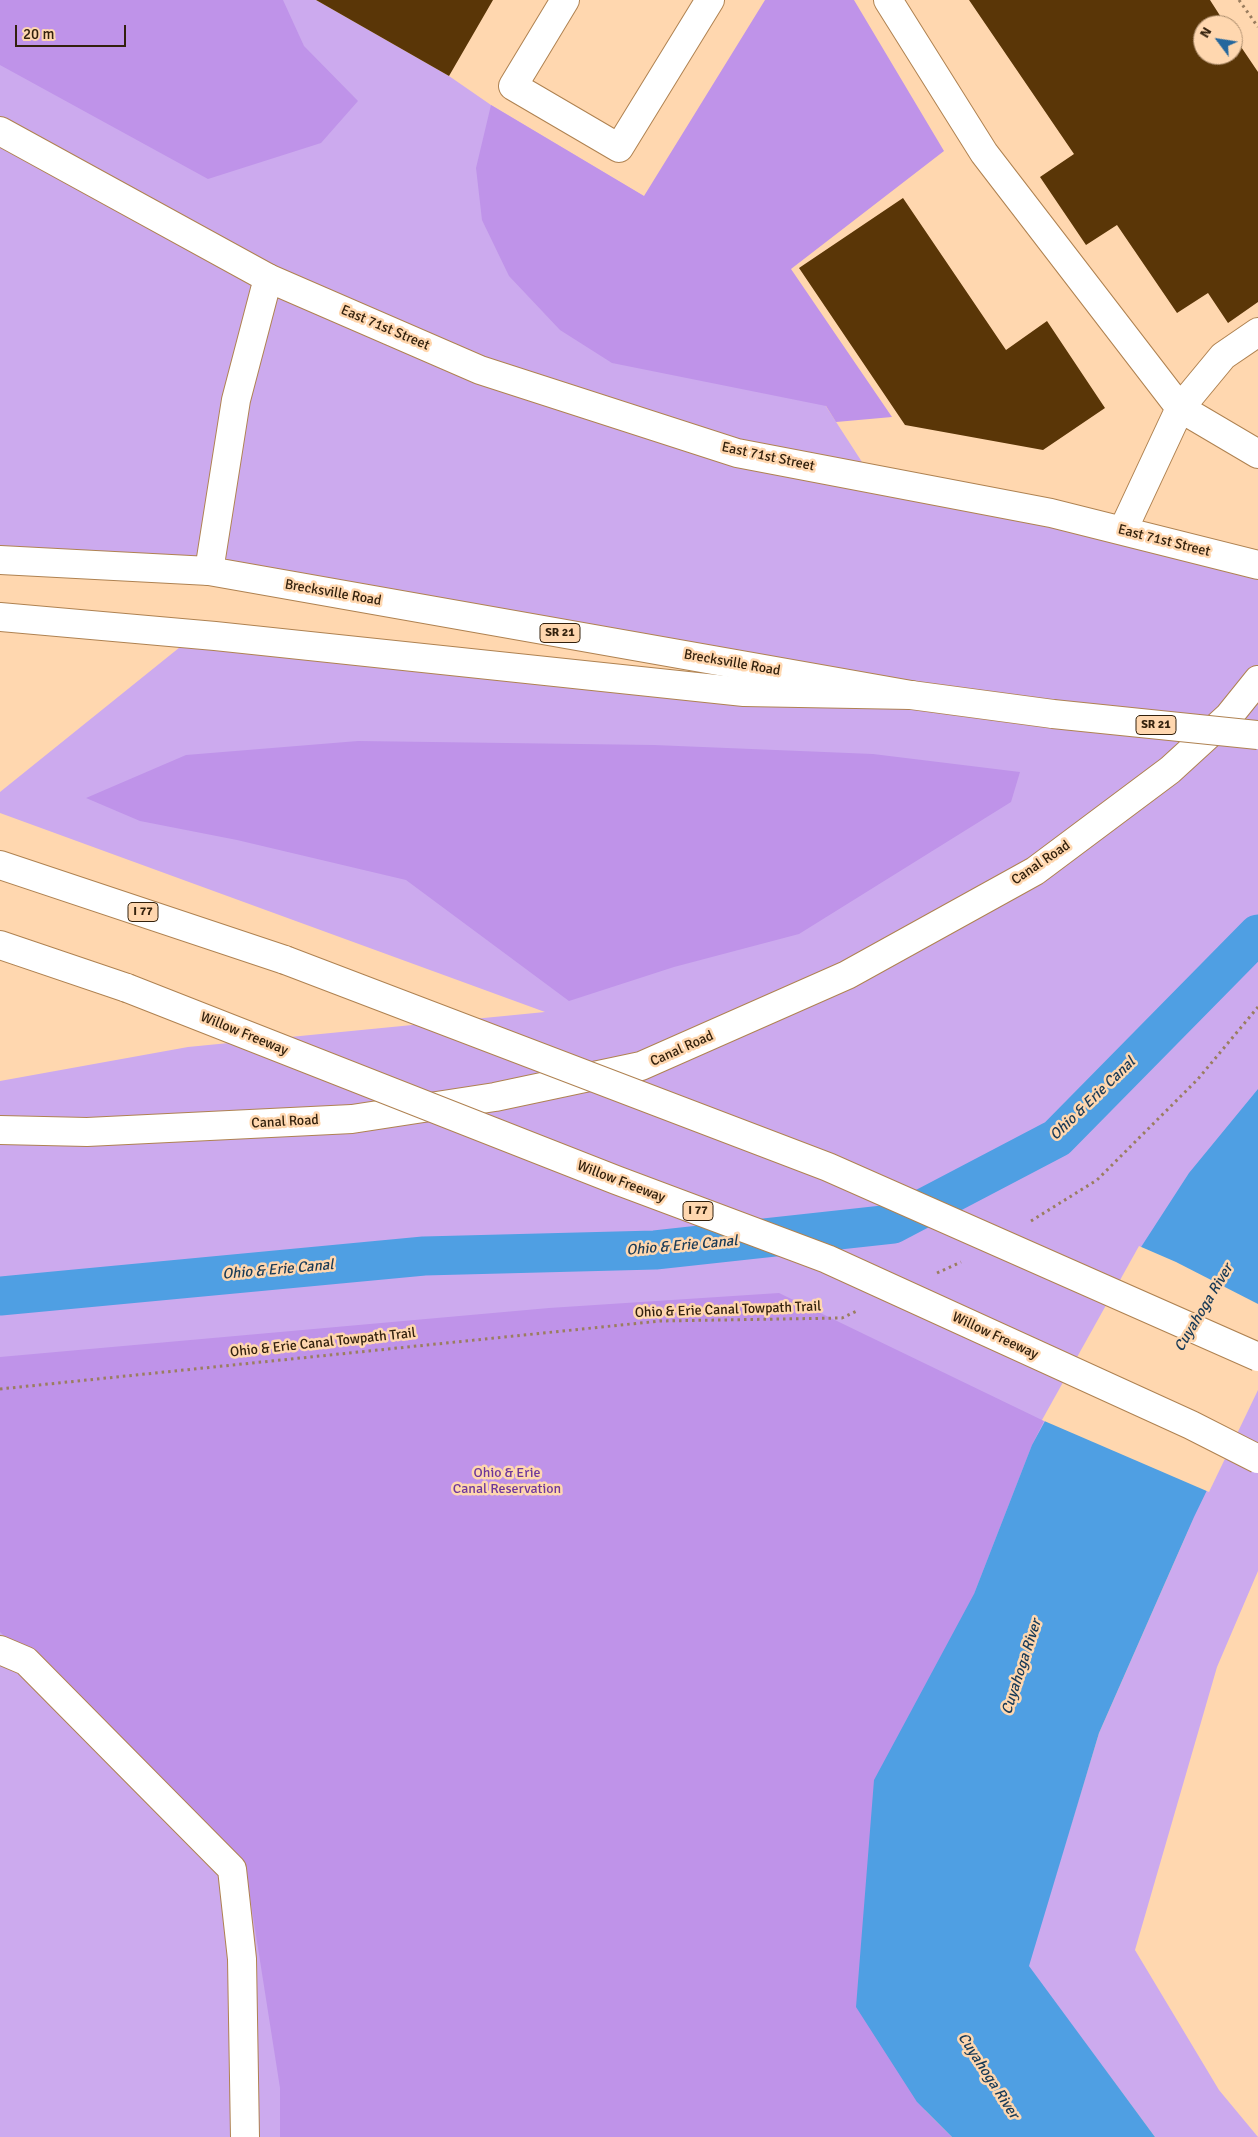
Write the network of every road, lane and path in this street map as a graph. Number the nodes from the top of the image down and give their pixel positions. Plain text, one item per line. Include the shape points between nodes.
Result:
1 (565, 0) edge
2 (710, 0) edge
3 (888, 0) edge
4 (1239, 0) edge
5 (1258, 27) edge
6 (0, 131) edge
7 (268, 278) junction
8 (1258, 332) edge
9 (1180, 408) junction
10 (1258, 454) edge
11 (1123, 530) junction
12 (0, 560) edge
13 (1258, 565) edge
14 (209, 571) junction
15 (0, 617) edge
16 (1258, 680) edge
17 (911, 694) junction
18 (1258, 736) edge
19 (0, 865) edge
20 (0, 945) edge
21 (1258, 1007) edge
22 (0, 1130) edge
23 (1022, 1226) dead end
24 (964, 1260) dead end
25 (929, 1277) dead end
26 (868, 1306) dead end
27 (1258, 1357) edge
28 (0, 1389) edge
29 (1258, 1458) edge
30 (0, 1650) edge
31 (245, 2137) edge

1 - 2 main road via 513,86 619,148
3 - 9 main road via 984,154
4 - 5 path
6 - 7 main road, East 71st Street
7 - 11 main road, East 71st Street via 480,370 737,453 1042,511
7 - 14 main road via 236,400
8 - 9 main road via 1223,356
9 - 10 main road
9 - 11 main road
11 - 13 main road, East 71st Street
12 - 14 main road, Brecksville Road
14 - 17 main road, Brecksville Road / SR 21
15 - 17 main road via 215,636 744,692
16 - 22 main road, Canal Road via 1230,716 1170,770 1035,871 846,975 641,1066 494,1097 352,1119 87,1132
17 - 18 main road, Brecksville Road / SR 21, bridge via 1054,714
19 - 27 main road, I 77, bridge via 285,960 828,1167
20 - 29 main road, Willow Freeway / I 77, bridge via 127,988 616,1180 827,1259
21 - 23 path via 1198,1079 1097,1180
24 - 25 path
26 - 28 path, Ohio & Erie Canal Towpath Trail via 842,1318 660,1321
30 - 31 main road via 26,1661 232,1869 242,1959

